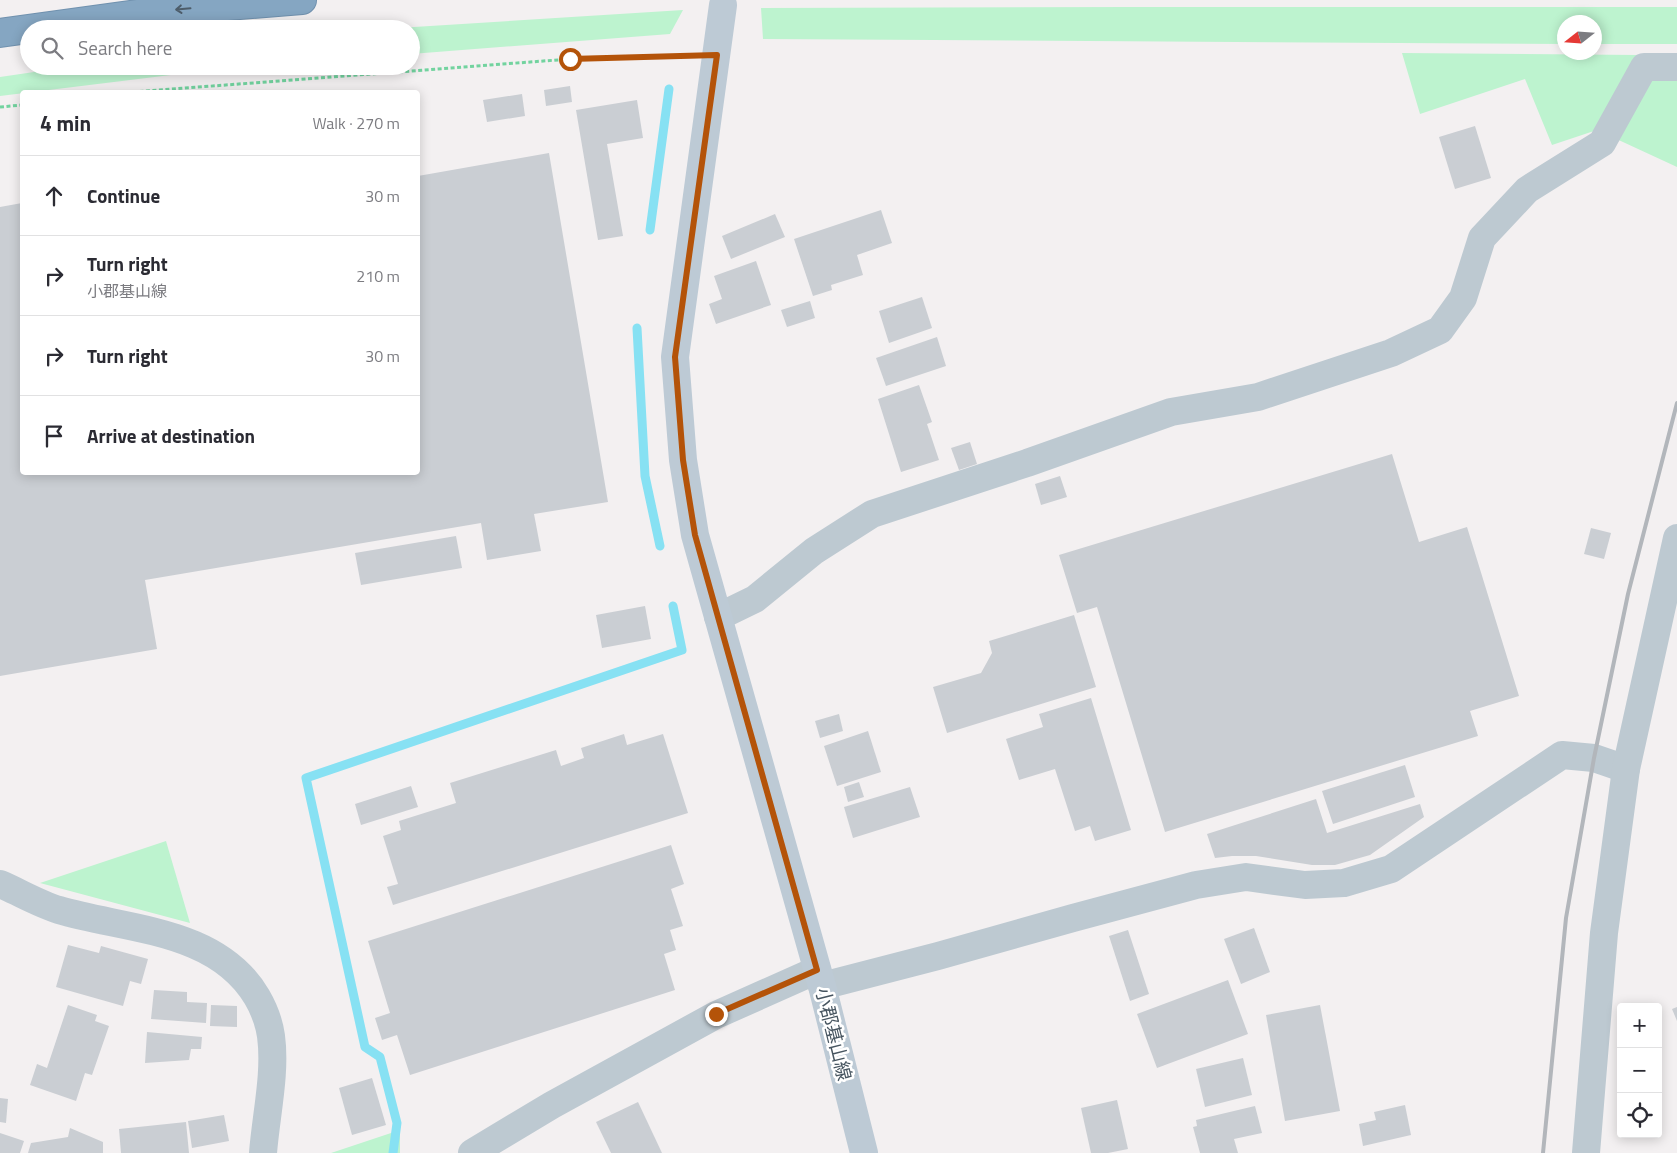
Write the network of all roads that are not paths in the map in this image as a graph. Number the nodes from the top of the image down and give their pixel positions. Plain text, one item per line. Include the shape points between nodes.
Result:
1 (302, 0) edge
2 (723, 6) dead end
3 (94, 20) edge
4 (20, 30) edge
5 (0, 33) edge
6 (1677, 67) edge
7 (1677, 538) edge
8 (718, 617) junction
9 (1626, 769) junction
10 (0, 884) edge
11 (820, 978) junction
12 (263, 1153) edge
13 (472, 1153) edge
14 (864, 1153) edge
15 (1586, 1153) edge

1 -> 3 highway
2 - 8 main road, 小郡基山線 via 675,357 683,460 695,535
4 -> 5 highway
6 - 8 street via 1644,67 1602,143 1527,190 1482,238 1463,298 1440,330 1391,353 1258,397 1171,412 872,514 814,551 755,599
7 - 9 street
8 - 11 main road, 小郡基山線
9 - 11 street via 1594,758 1562,755 1391,869 1344,883 1306,885 1246,877 1196,885 938,956
9 - 15 street via 1604,933
10 - 12 street via 58,910 174,936 232,966 249,984 264,1011 271,1034 273,1057
11 - 13 street via 716,1014
11 - 14 main road, 小郡基山線

